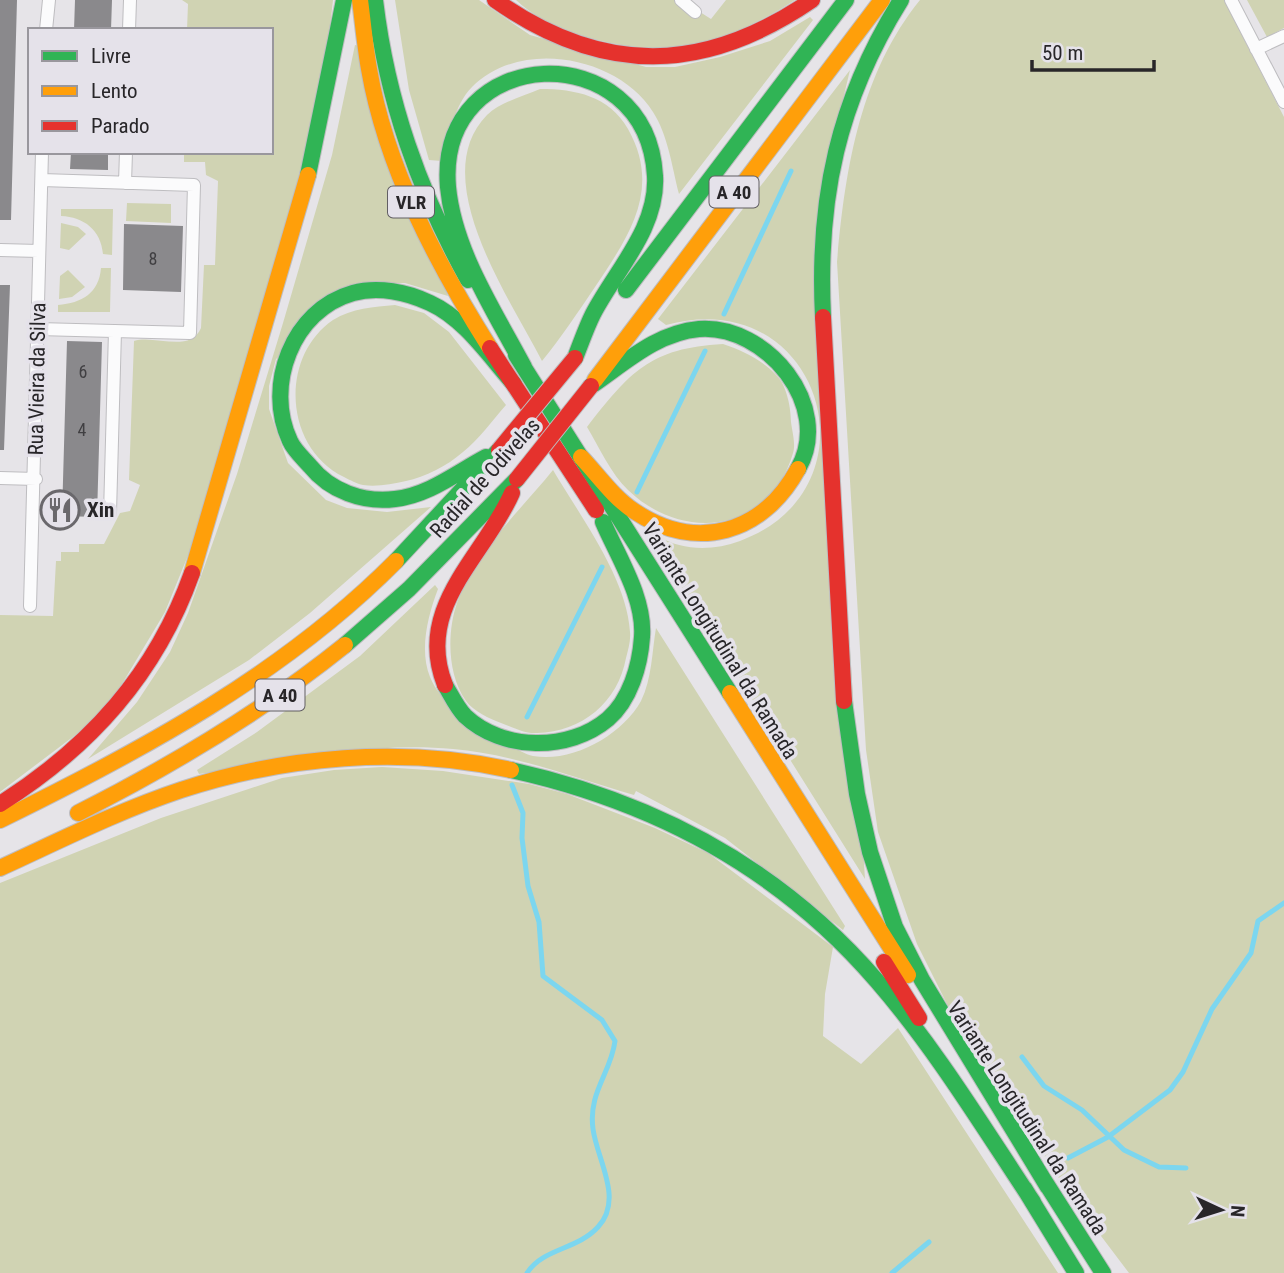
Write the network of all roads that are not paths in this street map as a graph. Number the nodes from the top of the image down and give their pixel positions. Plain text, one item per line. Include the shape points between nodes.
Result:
1 (130, 0) edge
2 (344, 0) edge
3 (360, 0) edge
4 (376, 0) edge
5 (495, 0) edge
6 (681, 0) edge
7 (812, 0) edge
8 (846, 0) edge
9 (882, 0) edge
10 (901, 0) edge
11 (1231, 0) edge
12 (47, 3) edge
13 (695, 12) dead end
14 (46, 28) edge
15 (129, 28) edge
16 (1284, 36) edge
17 (1256, 49) junction
18 (1284, 102) edge
19 (42, 154) edge
20 (126, 154) edge
21 (41, 180) junction
22 (125, 183) junction
23 (0, 250) edge
24 (39, 251) junction
25 (38, 329) junction
26 (115, 331) junction
27 (575, 358) junction
28 (524, 367) junction
29 (514, 384) junction
30 (591, 386) junction
31 (499, 450) junction
32 (581, 457) junction
33 (0, 478) edge
34 (517, 479) junction
35 (36, 480) junction
36 (110, 513) dead end
37 (603, 522) junction
38 (30, 606) dead end
39 (0, 804) edge
40 (0, 820) edge
41 (0, 851) edge
42 (0, 867) edge
43 (1048, 1187) junction
44 (1032, 1202) junction
45 (1076, 1273) edge
46 (1103, 1273) edge

1 - 15 street
2 - 39 main road via 302,209 177,610 144,671 96,731 51,770
3 - 29 main road, Variante Longitudinal da Ramada / VLR via 376,99 401,176 433,248
4 - 28 main road, Variante Longitudinal da Ramada / VLR via 384,72 418,179 455,258
5 - 7 main road via 556,37 601,51 647,57 733,44
6 - 13 street
8 - 27 main road, Radial de Odivelas / A 40
9 - 30 main road, Radial de Odivelas / A 40
10 - 43 main road via 856,83 837,138 825,206 824,314 846,734 869,850 900,938
11 - 17 street
12 - 14 street
16 - 17 street
17 - 18 street
19 - 21 street, Rua Vieira da Silva
20 - 22 street
21 - 22 street
21 - 24 street, Rua Vieira da Silva
22 - 26 street via 194,185 190,333
23 - 24 street
24 - 25 street, Rua Vieira da Silva
25 - 26 street
25 - 35 street, Rua Vieira da Silva
26 - 36 street
27 - 28 main road via 594,313 627,262 649,216 654,158 639,120 613,91 579,75 539,71 500,82 467,109 457,125 448,170 451,203 468,253
27 - 31 main road, Radial de Odivelas / A 40, bridge
28 - 32 main road, Variante Longitudinal da Ramada / VLR
29 - 31 main road via 449,316 433,304 395,290 357,292 327,304 299,330 281,370 279,411 290,442 324,482 351,495 380,500 413,496
29 - 37 main road, Variante Longitudinal da Ramada / VLR
30 - 32 main road via 670,335 703,329 735,333 766,349 789,374 803,408 806,440 787,492 762,516 717,535 681,533 645,518
30 - 34 main road, Radial de Odivelas / A 40, bridge
31 - 40 main road, Radial de Odivelas / A 40 via 389,571 282,660 157,740
32 - 43 main road, Variante Longitudinal da Ramada via 887,942
33 - 35 street
34 - 37 main road via 505,513 444,603 437,638 441,670 454,702 490,734 535,746 569,742 598,728 622,704 640,654 640,620 637,602
34 - 41 main road, Radial de Odivelas / A 40 via 395,603 306,677 178,761
35 - 38 street, Rua Vieira da Silva
37 - 44 main road, Variante Longitudinal da Ramada
42 - 44 main road via 168,794 243,772 304,762 380,757 475,763 605,795 686,830 744,864 848,949 911,1022
43 - 46 main road, Variante Longitudinal da Ramada
44 - 45 main road, Variante Longitudinal da Ramada

